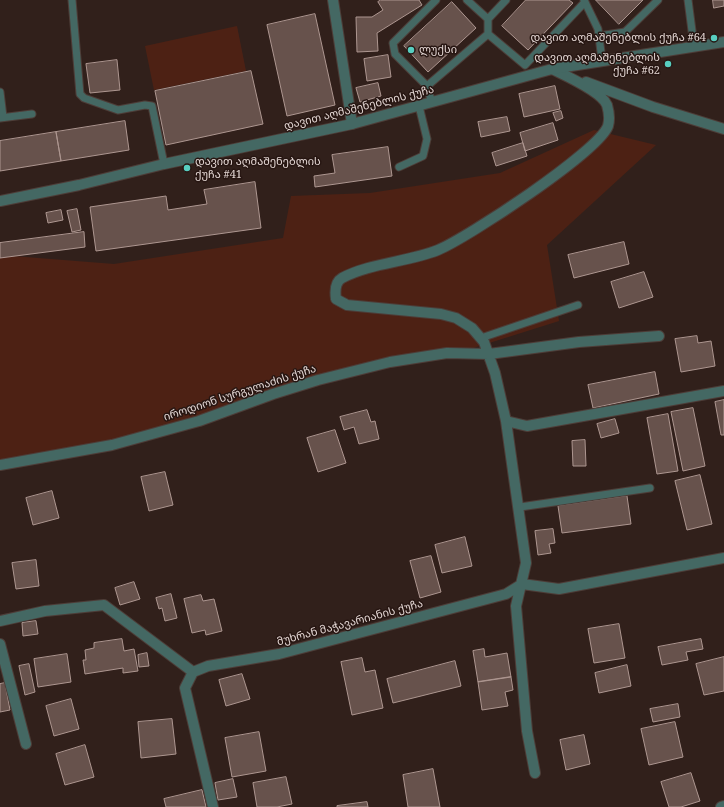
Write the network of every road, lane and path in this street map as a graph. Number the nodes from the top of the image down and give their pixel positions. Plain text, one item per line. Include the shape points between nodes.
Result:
1 (72, 0) edge
2 (333, 0) edge
3 (436, 0) edge
4 (467, 0) edge
5 (506, 0) edge
6 (658, 0) edge
7 (688, 0) edge
8 (585, 1) edge
9 (488, 19) junction
10 (488, 34) junction
11 (599, 36) junction
12 (724, 42) edge
13 (694, 46) junction
14 (602, 60) junction
15 (525, 65) junction
16 (552, 69) junction
17 (528, 76) junction
18 (427, 86) junction
19 (0, 92) edge
20 (432, 103) junction
21 (419, 106) junction
22 (32, 114) dead end
23 (2, 117) edge
24 (352, 124) junction
25 (724, 129) edge
26 (164, 164) junction
27 (399, 167) dead end
28 (0, 201) edge
29 (578, 305) dead end
30 (659, 336) dead end
31 (480, 338) junction
32 (489, 354) junction
33 (724, 391) edge
34 (506, 421) junction
35 (0, 465) edge
36 (650, 488) dead end
37 (520, 507) junction
38 (724, 558) edge
39 (522, 584) junction
40 (0, 621) edge
41 (0, 644) edge
42 (193, 672) junction
43 (26, 744) dead end
44 (535, 773) dead end
45 (213, 807) edge

1 - 26 lane via 80,94 84,98 118,110 152,106
2 - 24 street
3 - 18 lane via 392,43 395,54
4 - 9 lane
5 - 9 lane
6 - 11 lane via 624,32
7 - 13 lane
8 - 11 lane
8 - 15 lane
9 - 10 lane
10 - 15 lane
10 - 18 lane
11 - 14 lane
12 - 13 street, დავით აღმაშენებლის ქუჩა
13 - 14 street, დავით აღმაშენებლის ქუჩა
14 - 16 street, დავით აღმაშენებლის ქუჩა
15 - 17 lane
16 - 17 street, დავით აღმაშენებლის ქუჩა
16 - 25 street via 653,107
16 - 31 street via 599,95 606,104 608,127 600,137 555,175 492,219 439,250 356,272 340,279 334,290 336,299 347,305 442,314 456,318 472,328
17 - 20 street, დავით აღმაშენებლის ქუჩა
18 - 20 lane
19 - 23 lane
20 - 21 street, დავით აღმაშენებლის ქუჩა
21 - 24 street, დავით აღმაშენებლის ქუჩა
21 - 27 lane via 427,139 423,156
22 - 23 lane
24 - 26 street, დავით აღმაშენებლის ქუჩა
26 - 28 street, დავით აღმაშენებლის ქუჩა
29 - 31 lane
30 - 32 street, იროდიონ სურგულაძის ქუჩა via 579,342
31 - 32 street
32 - 34 street
32 - 35 street, იროდიონ სურგულაძის ქუჩა via 447,353 390,362 318,380 199,421 112,445
33 - 34 street via 527,426
34 - 37 street
36 - 37 lane
37 - 39 street via 526,564
38 - 39 street via 559,589
39 - 42 street, მუხრან მაჭავარიანის ქუჩა via 506,594 287,652 208,666
39 - 44 street via 516,606 527,731
40 - 42 street via 46,611 104,605
41 - 43 street
42 - 45 street via 185,688

